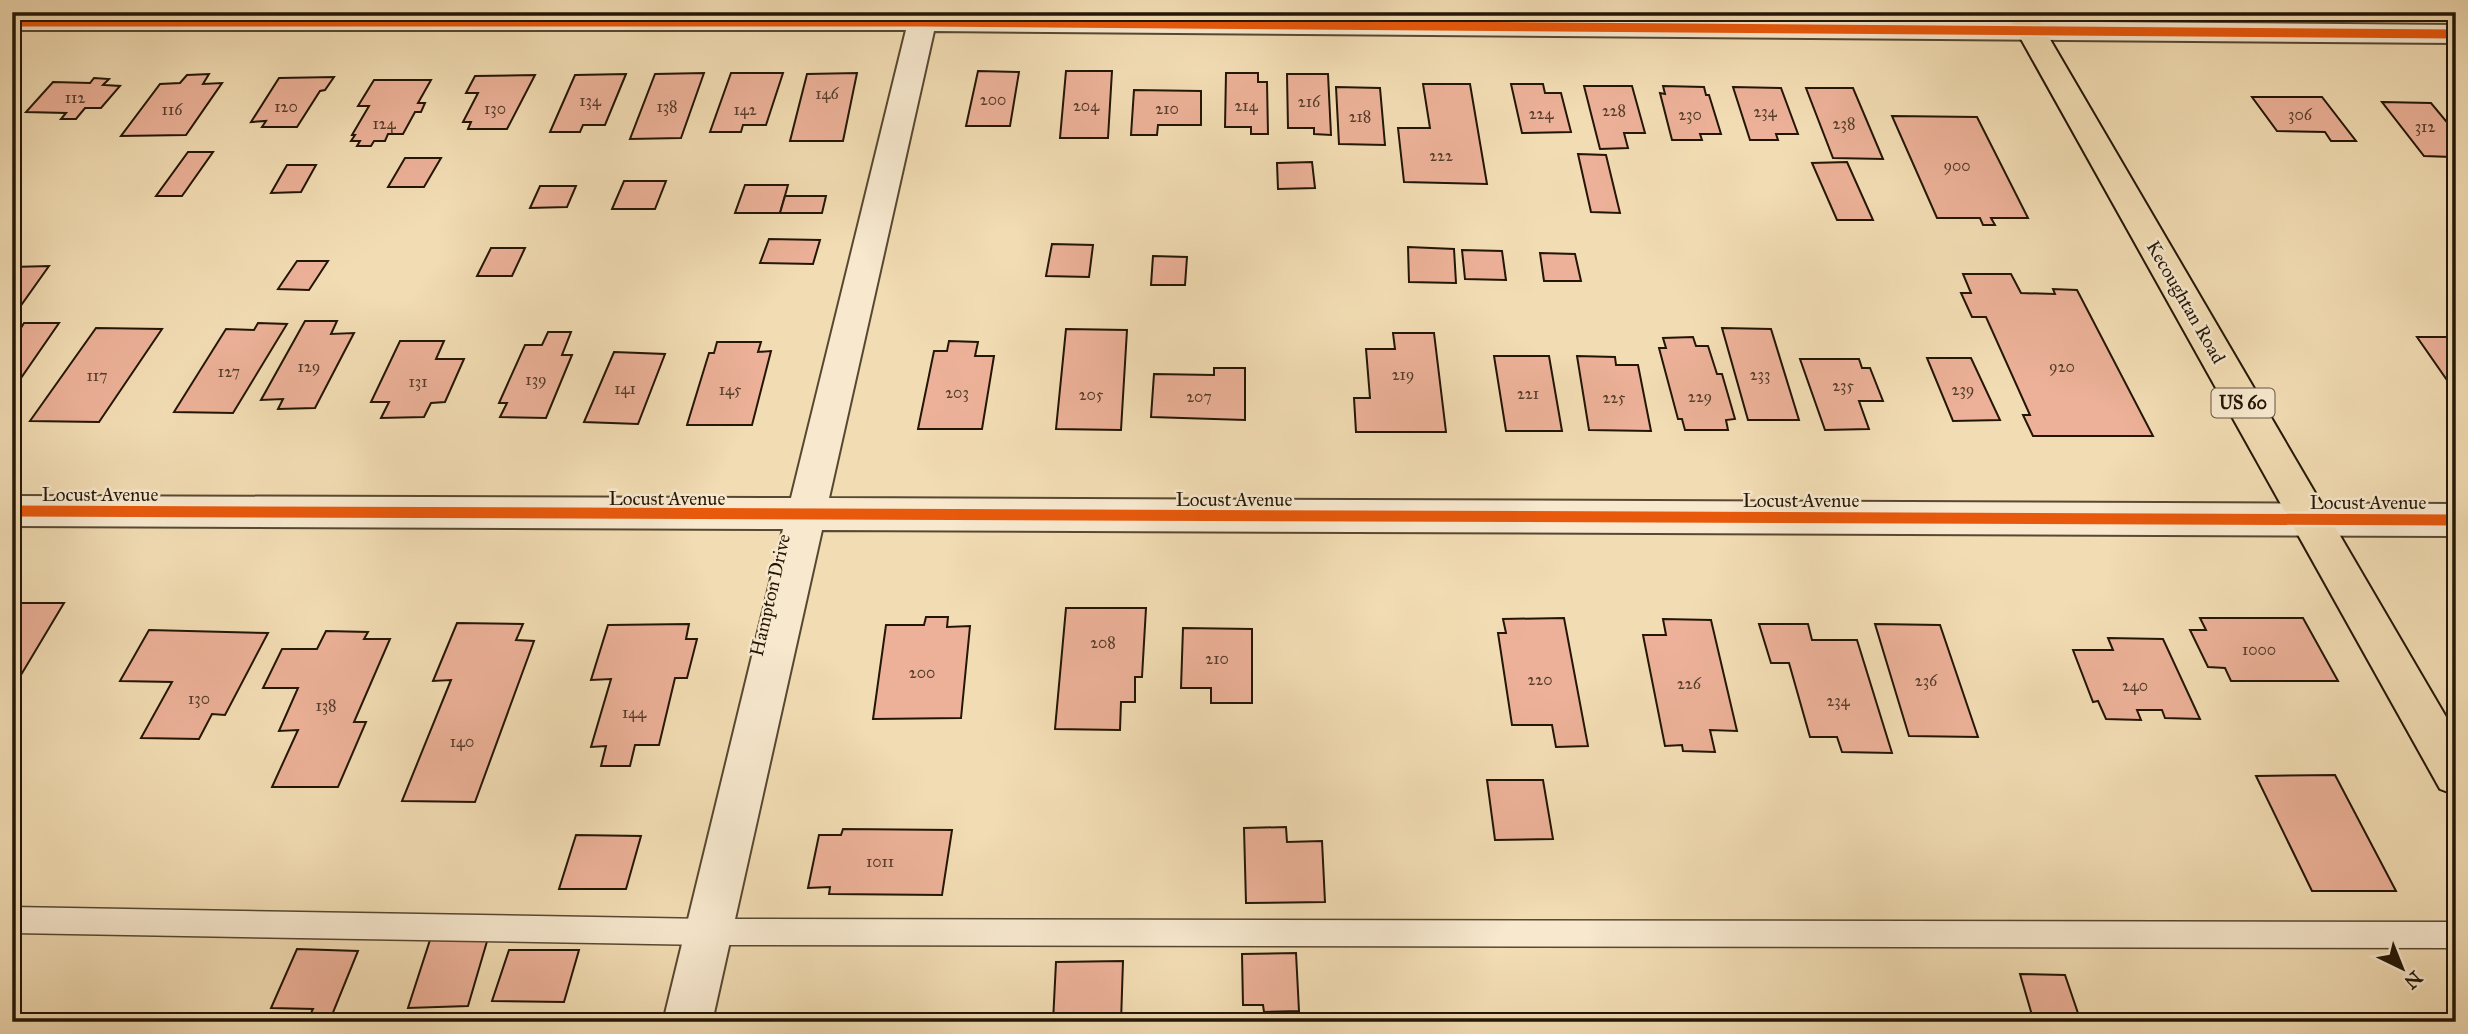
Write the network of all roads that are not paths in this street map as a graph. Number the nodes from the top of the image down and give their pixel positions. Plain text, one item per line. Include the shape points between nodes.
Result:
1 (923, 17) edge
2 (12, 22) edge
3 (2025, 22) edge
4 (2456, 34) edge
5 (12, 511) edge
6 (806, 516) junction
7 (2310, 519) junction
8 (2456, 520) edge
9 (2456, 775) edge
10 (12, 920) edge
11 (708, 932) junction
12 (2456, 935) edge
13 (687, 1022) edge

1 - 2 street
1 - 3 street
1 - 6 street, Hampton Drive
3 - 4 street
3 - 7 main road, Kecoughtan Road / US 60
5 - 6 street, Locust Avenue
6 - 7 street, Locust Avenue
6 - 11 street, Hampton Drive
7 - 8 street, Locust Avenue
7 - 9 main road, Kecoughtan Road / US 60
10 - 11 lane
11 - 12 lane
11 - 13 street, Hampton Drive

